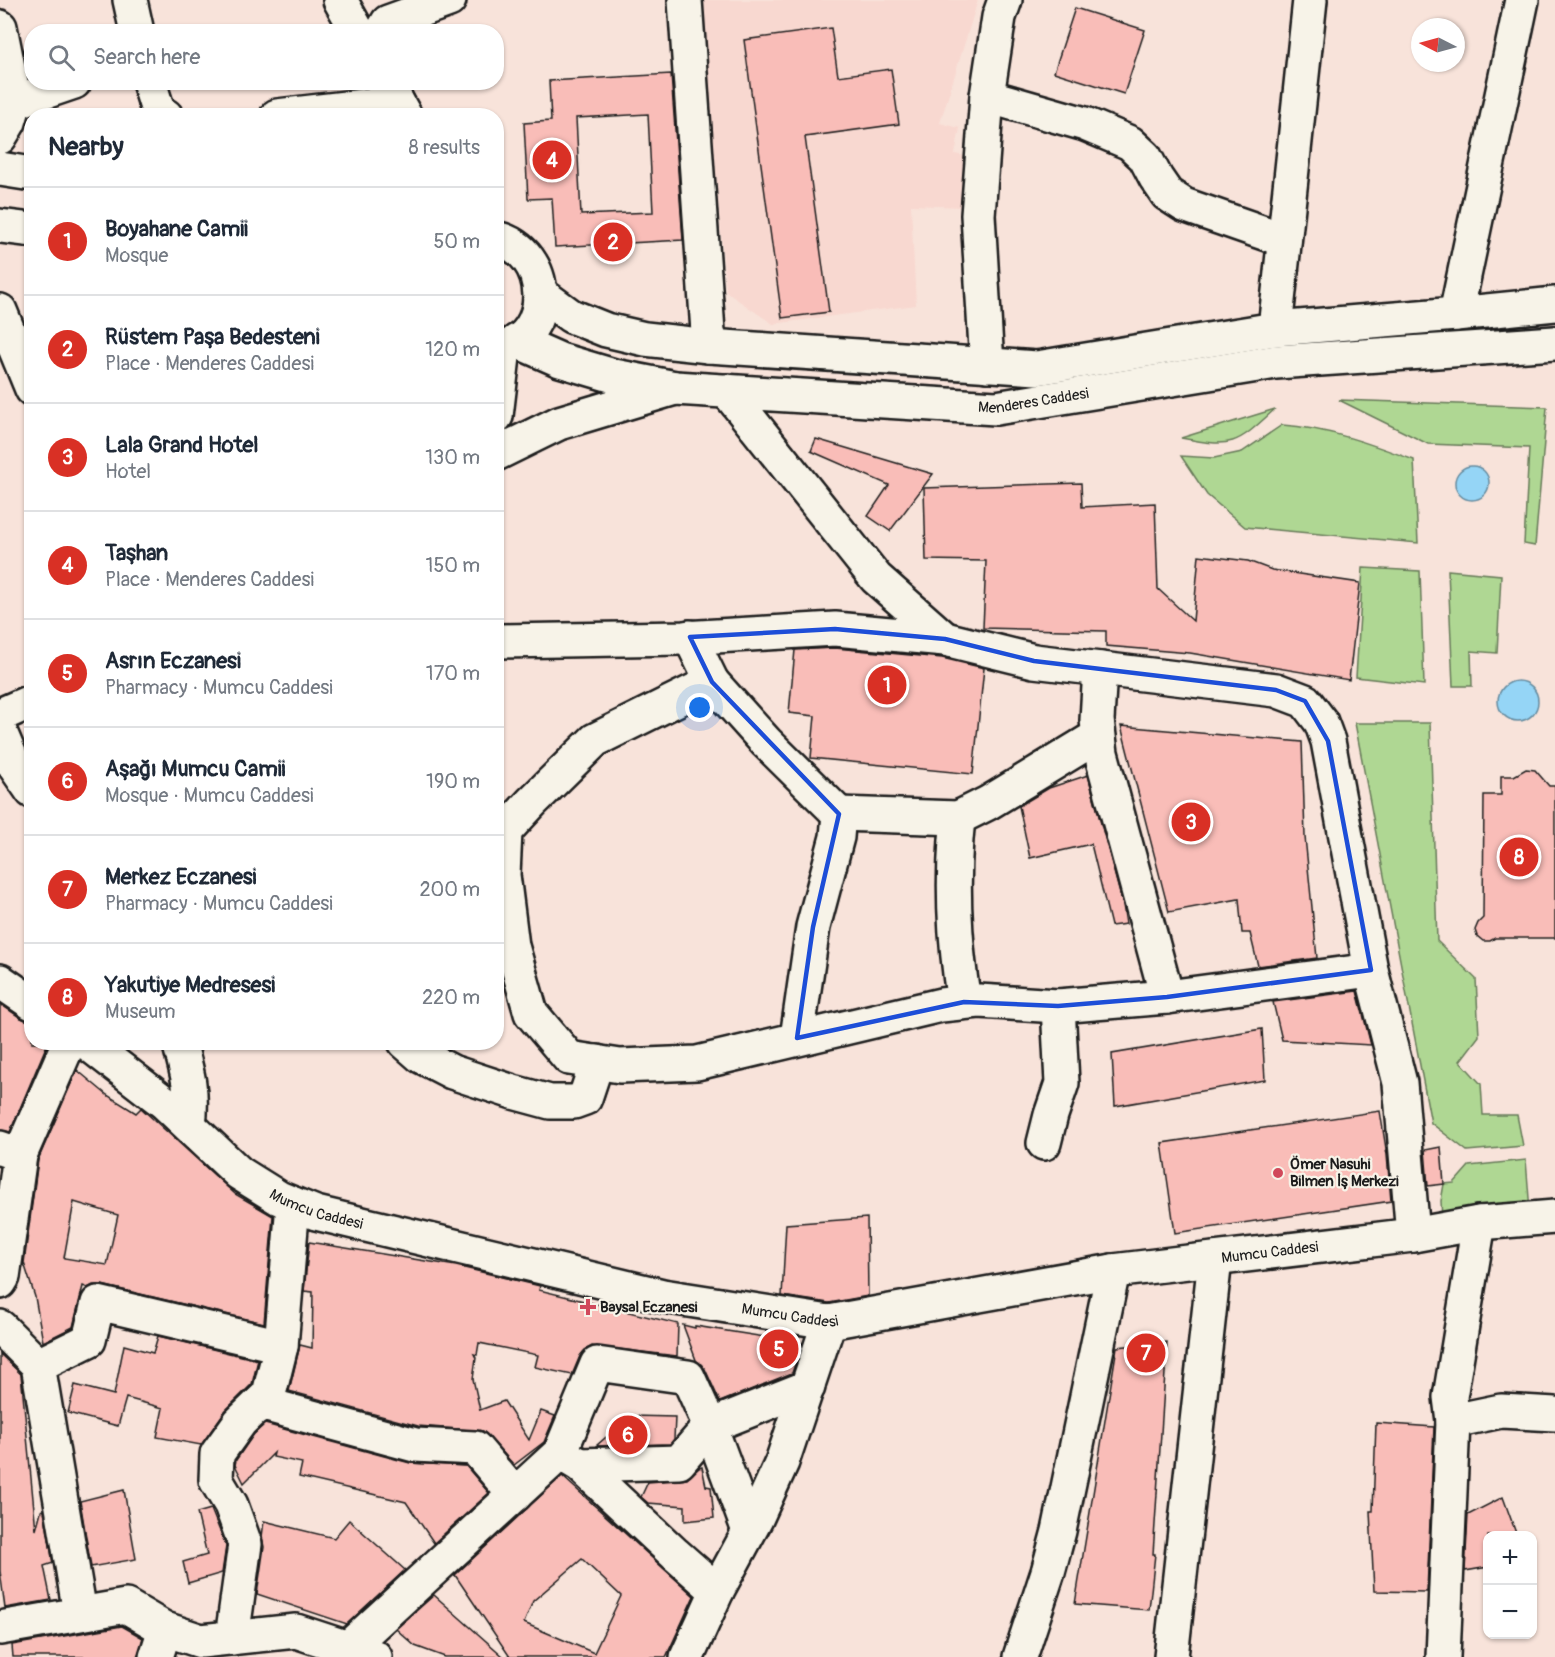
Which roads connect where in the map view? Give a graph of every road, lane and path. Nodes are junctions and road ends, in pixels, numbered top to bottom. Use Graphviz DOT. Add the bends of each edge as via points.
graph roads {
  1 [pos="130,0"];
  2 [pos="340,0"];
  3 [pos="449,0"];
  4 [pos="685,0"];
  5 [pos="1005,0"];
  6 [pos="1310,0"];
  7 [pos="1521,0"];
  8 [pos="134,24"];
  9 [pos="354,24"];
  10 [pos="387,24"];
  11 [pos="0,27"];
  12 [pos="50,90"];
  13 [pos="152,90"];
  14 [pos="987,96"];
  15 [pos="396,100"];
  16 [pos="15,102"];
  17 [pos="157,108"];
  18 [pos="336,108"];
  19 [pos="0,137"];
  20 [pos="0,169"];
  21 [pos="24,173"];
  22 [pos="0,226"];
  23 [pos="24,229"];
  24 [pos="1284,240"];
  25 [pos="504,241"];
  26 [pos="541,294"];
  27 [pos="1555,304"];
  28 [pos="0,311"];
  29 [pos="1456,314"];
  30 [pos="1275,329"];
  31 [pos="1555,343"];
  32 [pos="506,346"];
  33 [pos="708,346"];
  34 [pos="987,365"];
  35 [pos="24,370"];
  36 [pos="675,388"];
  37 [pos="727,392"];
  38 [pos="504,450"];
  39 [pos="690,637"];
  40 [pos="945,639"];
  41 [pos="504,641"];
  42 [pos="1100,669"];
  43 [pos="712,682"];
  44 [pos="24,704"];
  45 [pos="0,715"];
  46 [pos="0,732"];
  47 [pos="1098,736"];
  48 [pos="24,779"];
  49 [pos="839,814"];
  50 [pos="958,818"];
  51 [pos="504,830"];
  52 [pos="504,883"];
  53 [pos="1371,970"];
  54 [pos="0,981"];
  55 [pos="1167,997"];
  56 [pos="24,998"];
  57 [pos="964,1002"];
  58 [pos="1058,1006"];
  59 [pos="797,1038"];
  60 [pos="65,1050"];
  61 [pos="96,1050"];
  62 [pos="159,1050"];
  63 [pos="181,1050"];
  64 [pos="414,1050"];
  65 [pos="597,1062"];
  66 [pos="158,1098"];
  67 [pos="189,1125"];
  68 [pos="1044,1143"];
  69 [pos="10,1152"];
  70 [pos="293,1204"];
  71 [pos="1555,1217"];
  72 [pos="1479,1223"];
  73 [pos="1413,1235"];
  74 [pos="1215,1259"];
  75 [pos="1113,1271"];
  76 [pos="0,1281"];
  77 [pos="829,1322"];
  78 [pos="0,1327"];
  79 [pos="281,1346"];
  80 [pos="38,1365"];
  81 [pos="808,1387"];
  82 [pos="260,1402"];
  83 [pos="1555,1414"];
  84 [pos="1453,1421"];
  85 [pos="710,1426"];
  86 [pos="570,1459"];
  87 [pos="515,1495"];
  88 [pos="749,1531"];
  89 [pos="717,1591"];
  90 [pos="80,1613"];
  91 [pos="0,1628"];
  92 [pos="232,1638"];
  93 [pos="161,1643"];
  94 [pos="357,1654"];
  95 [pos="687,1657"];
  96 [pos="1020,1657"];
  97 [pos="1171,1657"];
  98 [pos="1443,1657"];
  1 -- 8 [label="street"];
  2 -- 9 [label="street"];
  3 -- 10 [label="street"];
  4 -- 33 [label="street"];
  5 -- 14 [label="street"];
  6 -- 24 [label="street"];
  7 -- 29 [label="street"];
  11 -- 16 [label="street"];
  12 -- 16 [label="street"];
  13 -- 17 [label="street"];
  14 -- 24 [label="street" via="1085,124 1130,143 1145,157 1167,194 1184,206"];
  14 -- 34 [label="street" via="978,215"];
  15 -- 18 [label="street"];
  16 -- 19 [label="street"];
  20 -- 21 [label="street"];
  22 -- 23 [label="street"];
  24 -- 30 [label="street"];
  25 -- 26 [label="street" via="517,247 530,260"];
  26 -- 32 [label="street" via="530,328"];
  26 -- 33 [label="street, Menderes Caddesi" via="571,316 606,330"];
  27 -- 29 [label="street, Menderes Caddesi"];
  28 -- 35 [label="street"];
  29 -- 30 [label="street, Menderes Caddesi"];
  30 -- 34 [label="street, Menderes Caddesi" via="1037,368"];
  31 -- 37 [label="street, Menderes Caddesi" via="1276,362 996,408"];
  32 -- 36 [label="street, Menderes Caddesi" via="614,376"];
  33 -- 34 [label="street, Menderes Caddesi"];
  36 -- 37 [label="street, Menderes Caddesi"];
  36 -- 38 [label="street" via="558,423"];
  37 -- 40 [label="street" via="876,578"];
  39 -- 40 [label="street" via="835,628"];
  39 -- 41 [label="street"];
  39 -- 43 [label="street"];
  40 -- 42 [label="street" via="1034,661"];
  42 -- 47 [label="street"];
  42 -- 53 [label="street" via="1276,690 1305,701 1321,722 1328,741"];
  43 -- 49 [label="street"];
  43 -- 51 [label="street" via="595,740"];
  44 -- 45 [label="street"];
  46 -- 48 [label="street"];
  47 -- 50 [label="street"];
  47 -- 55 [label="street"];
  49 -- 50 [label="street"];
  49 -- 59 [label="street" via="837,837 813,927"];
  50 -- 57 [label="street" via="954,917"];
  52 -- 65 [label="street" via="512,946 531,1013 569,1058"];
  53 -- 55 [label="street"];
  53 -- 73 [label="street" via="1400,1083"];
  54 -- 56 [label="street"];
  55 -- 58 [label="street"];
  57 -- 58 [label="street"];
  57 -- 59 [label="street"];
  58 -- 68 [label="street" via="1062,1083"];
  59 -- 65 [label="street" via="697,1063"];
  60 -- 69 [label="street"];
  61 -- 66 [label="street, Mumcu Caddesi"];
  62 -- 66 [label="street" via="162,1070"];
  63 -- 67 [label="street" via="192,1102"];
  64 -- 65 [label="street" via="452,1072 550,1102 585,1098"];
  66 -- 67 [label="street, Mumcu Caddesi"];
  67 -- 70 [label="street, Mumcu Caddesi" via="239,1173"];
  69 -- 76 [label="street"];
  70 -- 77 [label="street, Mumcu Caddesi" via="386,1231 663,1296"];
  70 -- 79 [label="street"];
  71 -- 72 [label="street, Mumcu Caddesi"];
  72 -- 73 [label="street, Mumcu Caddesi"];
  72 -- 84 [label="street" via="1450,1397"];
  73 -- 74 [label="street, Mumcu Caddesi"];
  74 -- 75 [label="street, Mumcu Caddesi"];
  74 -- 97 [label="street"];
  75 -- 77 [label="street, Mumcu Caddesi"];
  75 -- 96 [label="street" via="1059,1531"];
  77 -- 81 [label="street"];
  78 -- 80 [label="street"];
  79 -- 80 [label="street" via="98,1303 89,1340"];
  79 -- 82 [label="street" via="269,1394"];
  80 -- 90 [label="street"];
  81 -- 85 [label="street"];
  81 -- 88 [label="street" via="782,1462"];
  82 -- 87 [label="street" via="415,1445 475,1448"];
  82 -- 92 [label="street" via="217,1454 216,1480 231,1505 245,1544"];
  83 -- 84 [label="street" via="1501,1411"];
  84 -- 98 [label="street"];
  85 -- 86 [label="street" via="679,1462"];
  85 -- 86 [label="street" via="688,1377 597,1364"];
  85 -- 88 [label="street"];
  86 -- 87 [label="street"];
  86 -- 89 [label="street"];
  87 -- 94 [label="street"];
  88 -- 89 [label="street"];
  89 -- 95 [label="street"];
  90 -- 91 [label="street"];
  90 -- 93 [label="street" via="126,1606"];
  92 -- 93 [label="street"];
  92 -- 94 [label="street" via="296,1631"];
}
